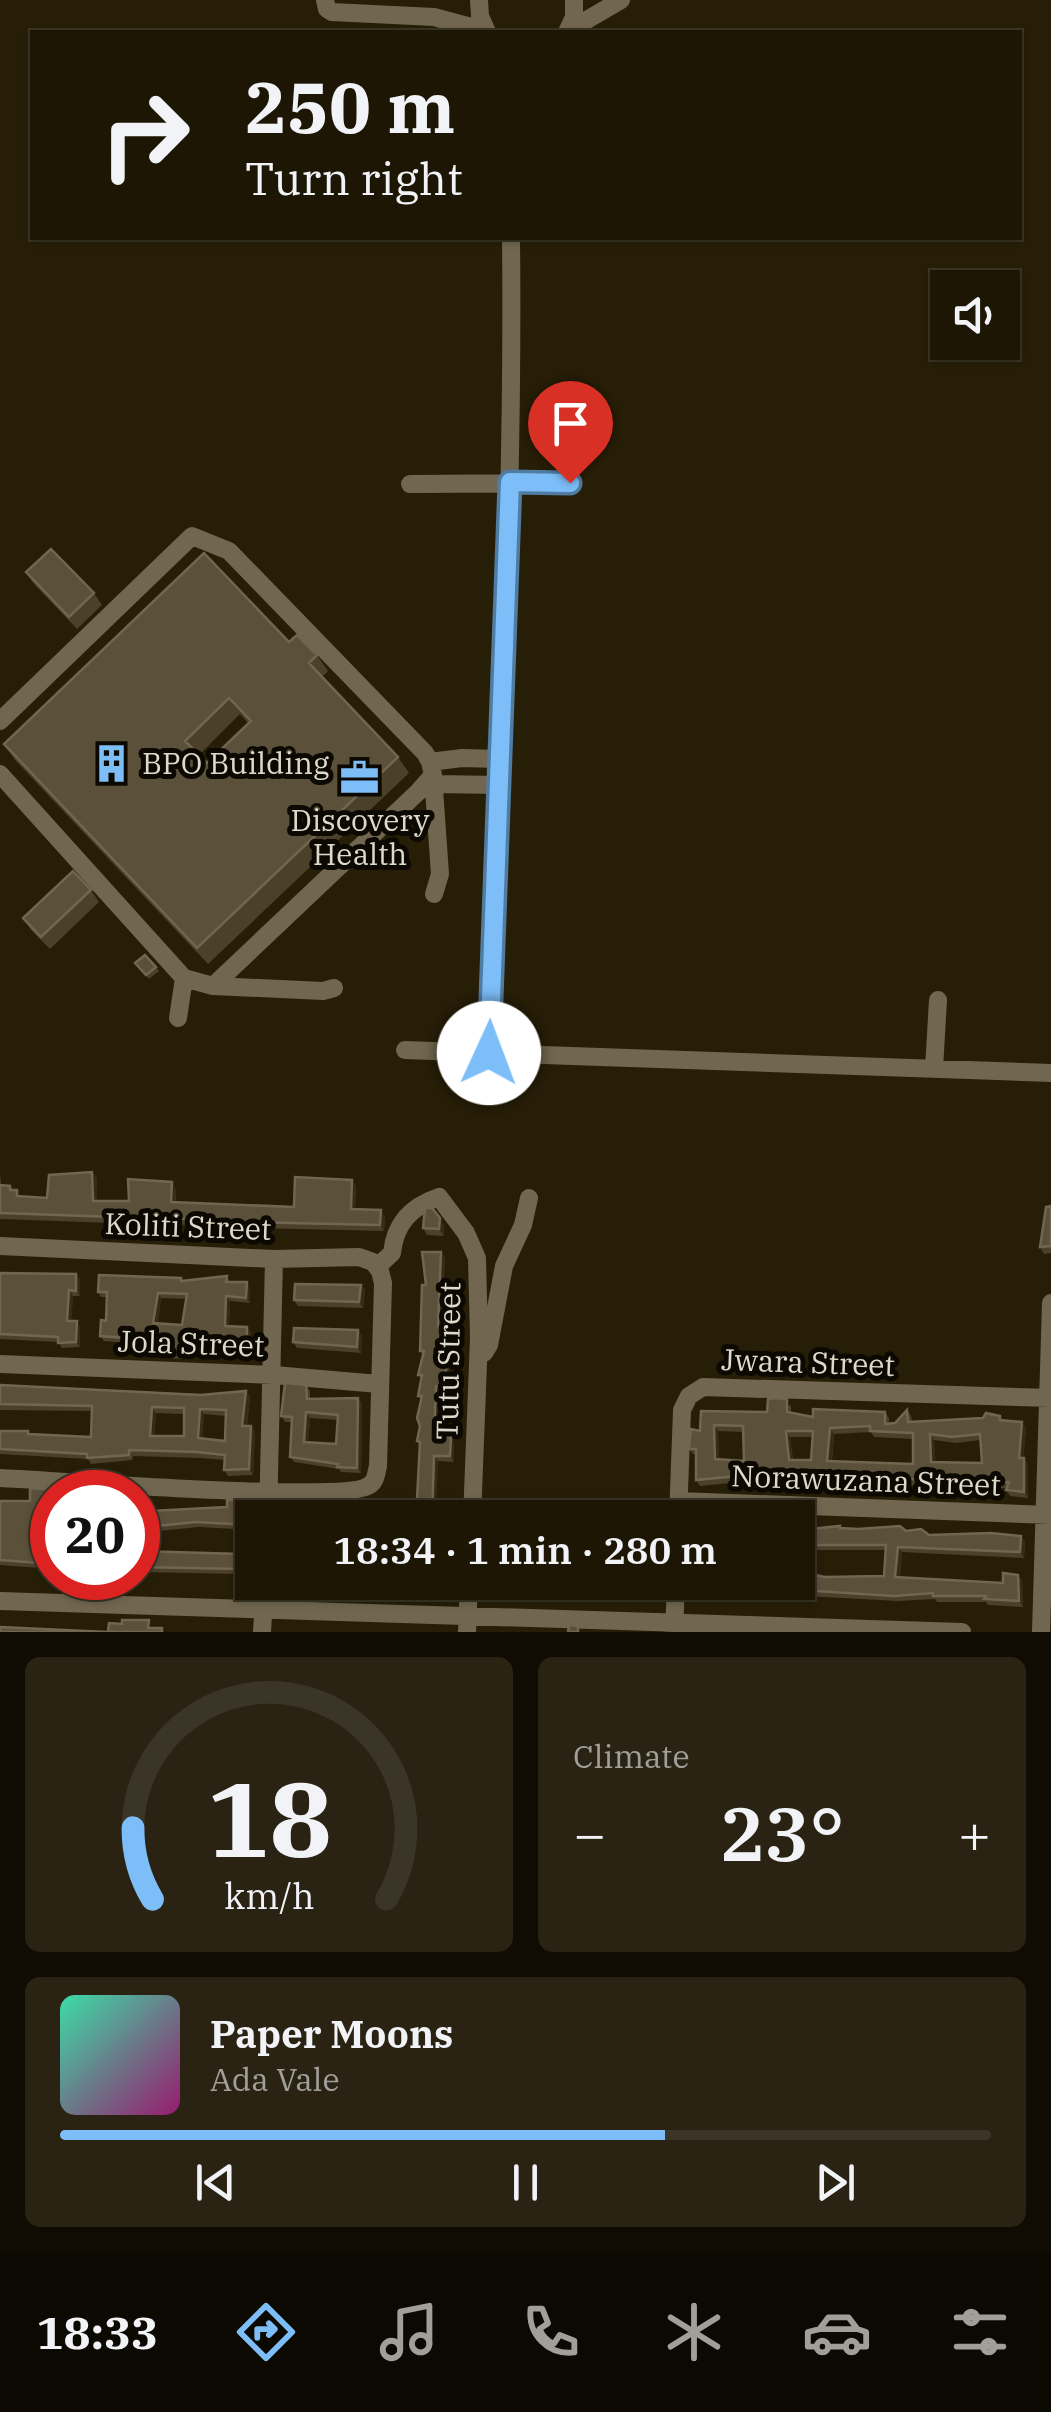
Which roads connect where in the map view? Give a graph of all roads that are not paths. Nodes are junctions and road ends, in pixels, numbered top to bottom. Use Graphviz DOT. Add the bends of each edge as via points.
graph roads {
  1 [pos="325,0"];
  2 [pos="479,0"];
  3 [pos="574,0"];
  4 [pos="622,0"];
  5 [pos="479,30"];
  6 [pos="486,30"];
  7 [pos="568,30"];
  8 [pos="570,30"];
  9 [pos="511,240"];
  10 [pos="522,240"];
  11 [pos="513,309"];
  12 [pos="510,482"];
  13 [pos="570,483"];
  14 [pos="410,484"];
  15 [pos="0,721"];
  16 [pos="500,759"];
  17 [pos="0,774"];
  18 [pos="432,774"];
  19 [pos="498,785"];
  20 [pos="434,894"];
  21 [pos="184,978"];
  22 [pos="213,986"];
  23 [pos="334,988"];
  24 [pos="938,1000"];
  25 [pos="178,1018"];
  26 [pos="405,1050"];
  27 [pos="489,1053"];
  28 [pos="934,1069"];
  29 [pos="1051,1073"];
  30 [pos="529,1198"];
  31 [pos="0,1246"];
  32 [pos="274,1258"];
  33 [pos="374,1264"];
  34 [pos="1051,1303"];
  35 [pos="479,1362"];
  36 [pos="0,1364"];
  37 [pos="274,1375"];
  38 [pos="379,1384"];
  39 [pos="1049,1398"];
  40 [pos="0,1478"];
  41 [pos="270,1491"];
  42 [pos="269,1500"];
  43 [pos="473,1500"];
  44 [pos="679,1500"];
  45 [pos="815,1511"];
  46 [pos="1048,1515"];
  47 [pos="264,1600"];
  48 [pos="675,1600"];
  49 [pos="0,1601"];
  50 [pos="263,1608"];
  51 [pos="468,1623"];
  52 [pos="674,1628"];
  53 [pos="262,1632"];
  54 [pos="962,1632"];
  55 [pos="1041,1632"];
  1 -- 5 [label="street" via="332,12 434,17"];
  2 -- 6 [label="street"];
  3 -- 7 [label="street"];
  4 -- 8 [label="street"];
  9 -- 11 [label="street"];
  10 -- 11 [label="street"];
  11 -- 12 [label="street"];
  12 -- 13 [label="street"];
  12 -- 14 [label="street"];
  12 -- 16 [label="street"];
  15 -- 18 [label="street" via="192,536 229,551"];
  16 -- 18 [label="street" via="462,758"];
  16 -- 19 [label="street"];
  17 -- 21 [label="street"];
  18 -- 19 [label="street"];
  18 -- 20 [label="street" via="440,874"];
  18 -- 22 [label="street"];
  19 -- 27 [label="street"];
  21 -- 22 [label="street"];
  21 -- 25 [label="street"];
  22 -- 23 [label="street"];
  24 -- 28 [label="street"];
  26 -- 27 [label="street"];
  27 -- 28 [label="street"];
  28 -- 29 [label="street"];
  30 -- 35 [label="street" via="504,1266 490,1344"];
  31 -- 32 [label="street, Koliti Street"];
  32 -- 33 [label="street, Koliti Street" via="359,1257"];
  32 -- 37 [label="street"];
  33 -- 35 [label="street, Tutu Street" via="392,1253 399,1224 438,1197 475,1247"];
  33 -- 38 [label="street" via="383,1282"];
  34 -- 39 [label="street"];
  35 -- 43 [label="street, Tutu Street"];
  36 -- 37 [label="street, Jola Street"];
  37 -- 38 [label="street, Jola Street"];
  37 -- 41 [label="street"];
  38 -- 41 [label="street" via="374,1481 358,1490"];
  39 -- 44 [label="street, Jwara Street" via="703,1387 688,1396 682,1410"];
  39 -- 46 [label="street"];
  40 -- 41 [label="street"];
  41 -- 42 [label="street"];
  45 -- 46 [label="street, Norawuzana Street"];
  46 -- 55 [label="street"];
  47 -- 50 [label="street"];
  48 -- 52 [label="street"];
  49 -- 50 [label="street"];
  50 -- 51 [label="street"];
  50 -- 53 [label="street"];
  51 -- 52 [label="street"];
  52 -- 54 [label="street"];
}
